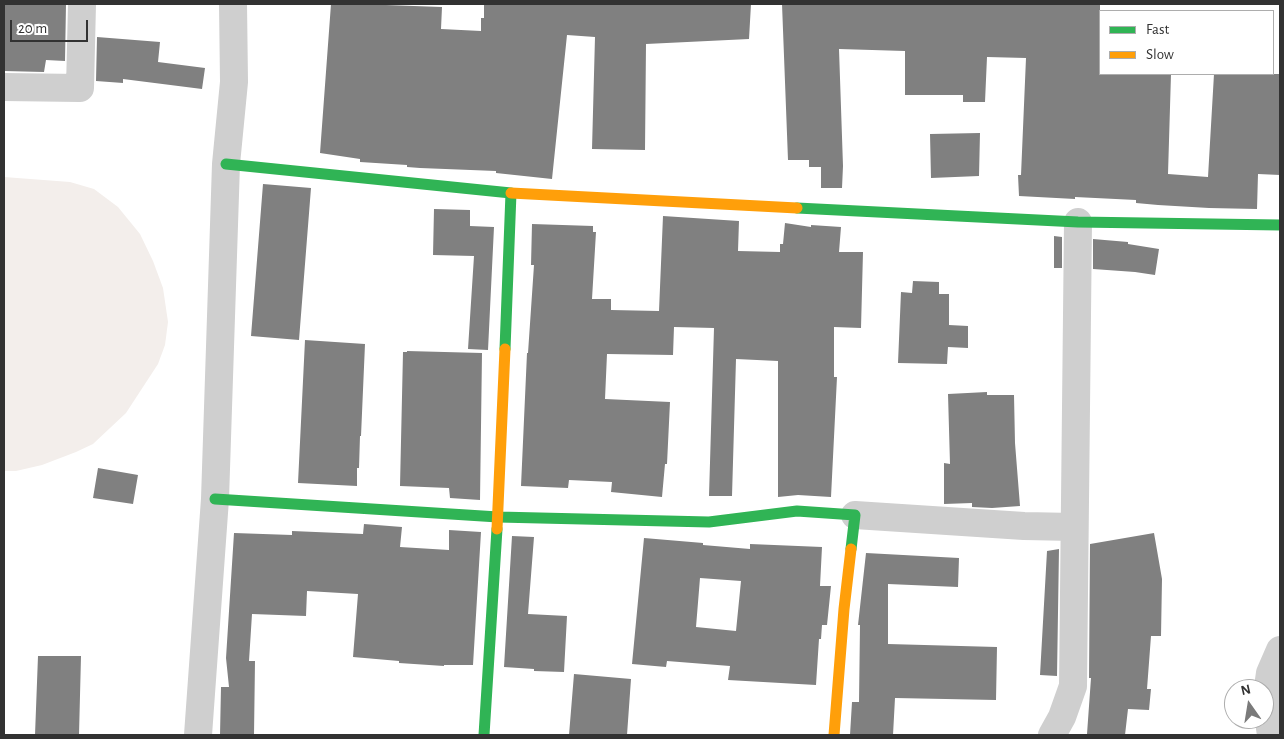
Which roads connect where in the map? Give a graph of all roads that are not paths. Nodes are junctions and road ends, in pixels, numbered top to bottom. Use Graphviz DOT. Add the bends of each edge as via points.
graph roads {
  1 [pos="82,4"];
  2 [pos="233,4"];
  3 [pos="4,87"];
  4 [pos="226,164"];
  5 [pos="511,193"];
  6 [pos="1078,222"];
  7 [pos="1280,225"];
  8 [pos="215,500"];
  9 [pos="855,515"];
  10 [pos="498,518"];
  11 [pos="1074,527"];
  12 [pos="1280,650"];
  13 [pos="198,735"];
  14 [pos="484,735"];
  15 [pos="834,735"];
  16 [pos="1052,735"];
  17 [pos="1271,735"];
  1 -- 3 [label="street" via="80,88"];
  2 -- 4 [label="street" via="234,82"];
  4 -- 5 [label="street"];
  4 -- 8 [label="street"];
  5 -- 6 [label="street"];
  5 -- 10 [label="street"];
  6 -- 7 [label="street"];
  6 -- 11 [label="street"];
  8 -- 10 [label="street"];
  8 -- 13 [label="street"];
  9 -- 10 [label="street" via="797,511 709,522"];
  9 -- 11 [label="street"];
  9 -- 15 [label="street"];
  10 -- 14 [label="street"];
  11 -- 16 [label="street" via="1073,686"];
  12 -- 17 [label="street" via="1270,673 1266,701"];
}
